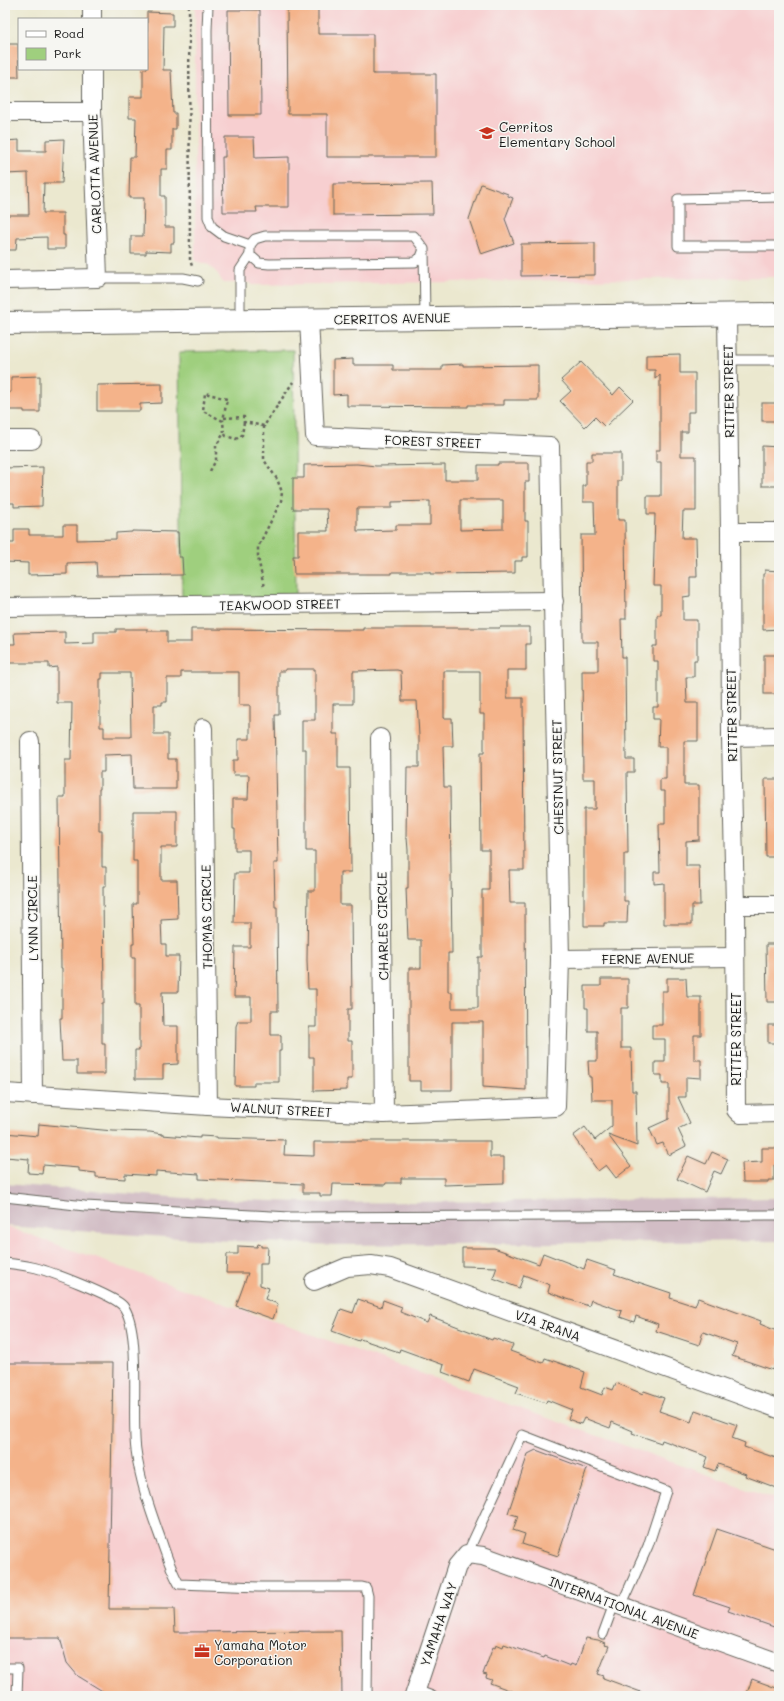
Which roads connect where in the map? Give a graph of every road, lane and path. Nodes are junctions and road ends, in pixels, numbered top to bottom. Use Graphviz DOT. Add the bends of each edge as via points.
graph roads {
  1 [pos="92,5"];
  2 [pos="189,5"];
  3 [pos="208,5"];
  4 [pos="92,18"];
  5 [pos="92,70"];
  6 [pos="5,112"];
  7 [pos="92,112"];
  8 [pos="779,197"];
  9 [pos="250,245"];
  10 [pos="779,246"];
  11 [pos="424,249"];
  12 [pos="250,255"];
  13 [pos="192,266"];
  14 [pos="98,278"];
  15 [pos="5,280"];
  16 [pos="198,281"];
  17 [pos="727,314"];
  18 [pos="779,314"];
  19 [pos="425,318"];
  20 [pos="309,319"];
  21 [pos="240,320"];
  22 [pos="5,322"];
  23 [pos="728,360"];
  24 [pos="779,360"];
  25 [pos="293,382"];
  26 [pos="223,419"];
  27 [pos="244,422"];
  28 [pos="264,426"];
  29 [pos="224,433"];
  30 [pos="5,440"];
  31 [pos="32,440"];
  32 [pos="550,446"];
  33 [pos="210,471"];
  34 [pos="730,532"];
  35 [pos="779,532"];
  36 [pos="264,590"];
  37 [pos="554,601"];
  38 [pos="5,607"];
  39 [pos="203,728"];
  40 [pos="779,736"];
  41 [pos="731,737"];
  42 [pos="380,738"];
  43 [pos="30,741"];
  44 [pos="735,906"];
  45 [pos="779,906"];
  46 [pos="735,957"];
  47 [pos="560,959"];
  48 [pos="5,1093"];
  49 [pos="33,1096"];
  50 [pos="208,1106"];
  51 [pos="556,1107"];
  52 [pos="779,1113"];
  53 [pos="384,1114"];
  54 [pos="5,1197"];
  55 [pos="779,1215"];
  56 [pos="5,1263"];
  57 [pos="314,1280"];
  58 [pos="779,1409"];
  59 [pos="467,1554"];
  60 [pos="617,1605"];
  61 [pos="603,1634"];
  62 [pos="779,1663"];
  63 [pos="5,1668"];
  64 [pos="420,1694"];
  65 [pos="17,1696"];
  66 [pos="367,1696"];
  1 -- 4 [label="street"];
  2 -- 13 [label="path"];
  3 -- 9 [label="lane" via="208,217 212,227 224,236"];
  5 -- 7 [label="street, CARLOTTA AVENUE"];
  6 -- 7 [label="street"];
  7 -- 14 [label="street, CARLOTTA AVENUE"];
  8 -- 10 [label="lane" via="678,199 678,246"];
  9 -- 11 [label="lane" via="255,239 264,236 414,236"];
  9 -- 12 [label="lane"];
  11 -- 12 [label="lane" via="421,258 415,262 269,264 259,263"];
  11 -- 19 [label="lane"];
  12 -- 21 [label="lane" via="240,270"];
  14 -- 15 [label="street"];
  14 -- 16 [label="lane" via="183,278"];
  17 -- 18 [label="main road, CERRITOS AVENUE"];
  17 -- 19 [label="main road, CERRITOS AVENUE"];
  17 -- 23 [label="street, RITTER STREET"];
  19 -- 20 [label="main road, CERRITOS AVENUE"];
  20 -- 21 [label="main road, CERRITOS AVENUE"];
  20 -- 32 [label="street, FOREST STREET" via="315,436"];
  21 -- 22 [label="main road, CERRITOS AVENUE"];
  23 -- 24 [label="lane"];
  23 -- 34 [label="street, RITTER STREET"];
  25 -- 28 [label="path"];
  26 -- 26 [label="path" via="203,411 206,393 227,399"];
  26 -- 27 [label="path" via="244,417"];
  26 -- 29 [label="path"];
  27 -- 28 [label="path"];
  27 -- 29 [label="path" via="242,435 236,438"];
  28 -- 36 [label="path" via="264,460 277,479 282,492 281,501 258,547"];
  29 -- 33 [label="path" via="216,446 216,460"];
  30 -- 31 [label="street"];
  32 -- 37 [label="street, CHESTNUT STREET"];
  34 -- 35 [label="street"];
  34 -- 41 [label="street, RITTER STREET"];
  37 -- 38 [label="street, TEAKWOOD STREET"];
  37 -- 47 [label="street, CHESTNUT STREET"];
  39 -- 50 [label="street, THOMAS CIRCLE"];
  40 -- 41 [label="street"];
  41 -- 44 [label="street, RITTER STREET"];
  42 -- 53 [label="street, CHARLES CIRCLE"];
  43 -- 49 [label="street, LYNN CIRCLE"];
  44 -- 45 [label="street"];
  44 -- 46 [label="street, RITTER STREET"];
  46 -- 47 [label="street, FERNE AVENUE"];
  46 -- 52 [label="street, RITTER STREET" via="736,1110 740,1114"];
  47 -- 51 [label="street, CHESTNUT STREET"];
  48 -- 49 [label="street, WALNUT STREET"];
  49 -- 50 [label="street, WALNUT STREET"];
  50 -- 53 [label="street, WALNUT STREET"];
  51 -- 53 [label="street, WALNUT STREET"];
  54 -- 55 [label="lane" via="85,1206 290,1217"];
  56 -- 66 [label="lane" via="33,1267 98,1292 122,1305 130,1319 134,1356 135,1448 140,1476 174,1575 180,1584 366,1588"];
  57 -- 58 [label="street, VIA IRANA" via="347,1267 371,1265 390,1268"];
  59 -- 60 [label="street, INTERNATIONAL AVENUE" via="483,1556"];
  59 -- 60 [label="lane" via="522,1435 666,1491 648,1546"];
  59 -- 64 [label="street, YAMAHA WAY" via="457,1566"];
  60 -- 61 [label="lane"];
  60 -- 62 [label="street, INTERNATIONAL AVENUE"];
  63 -- 65 [label="lane" via="18,1668"];
}
